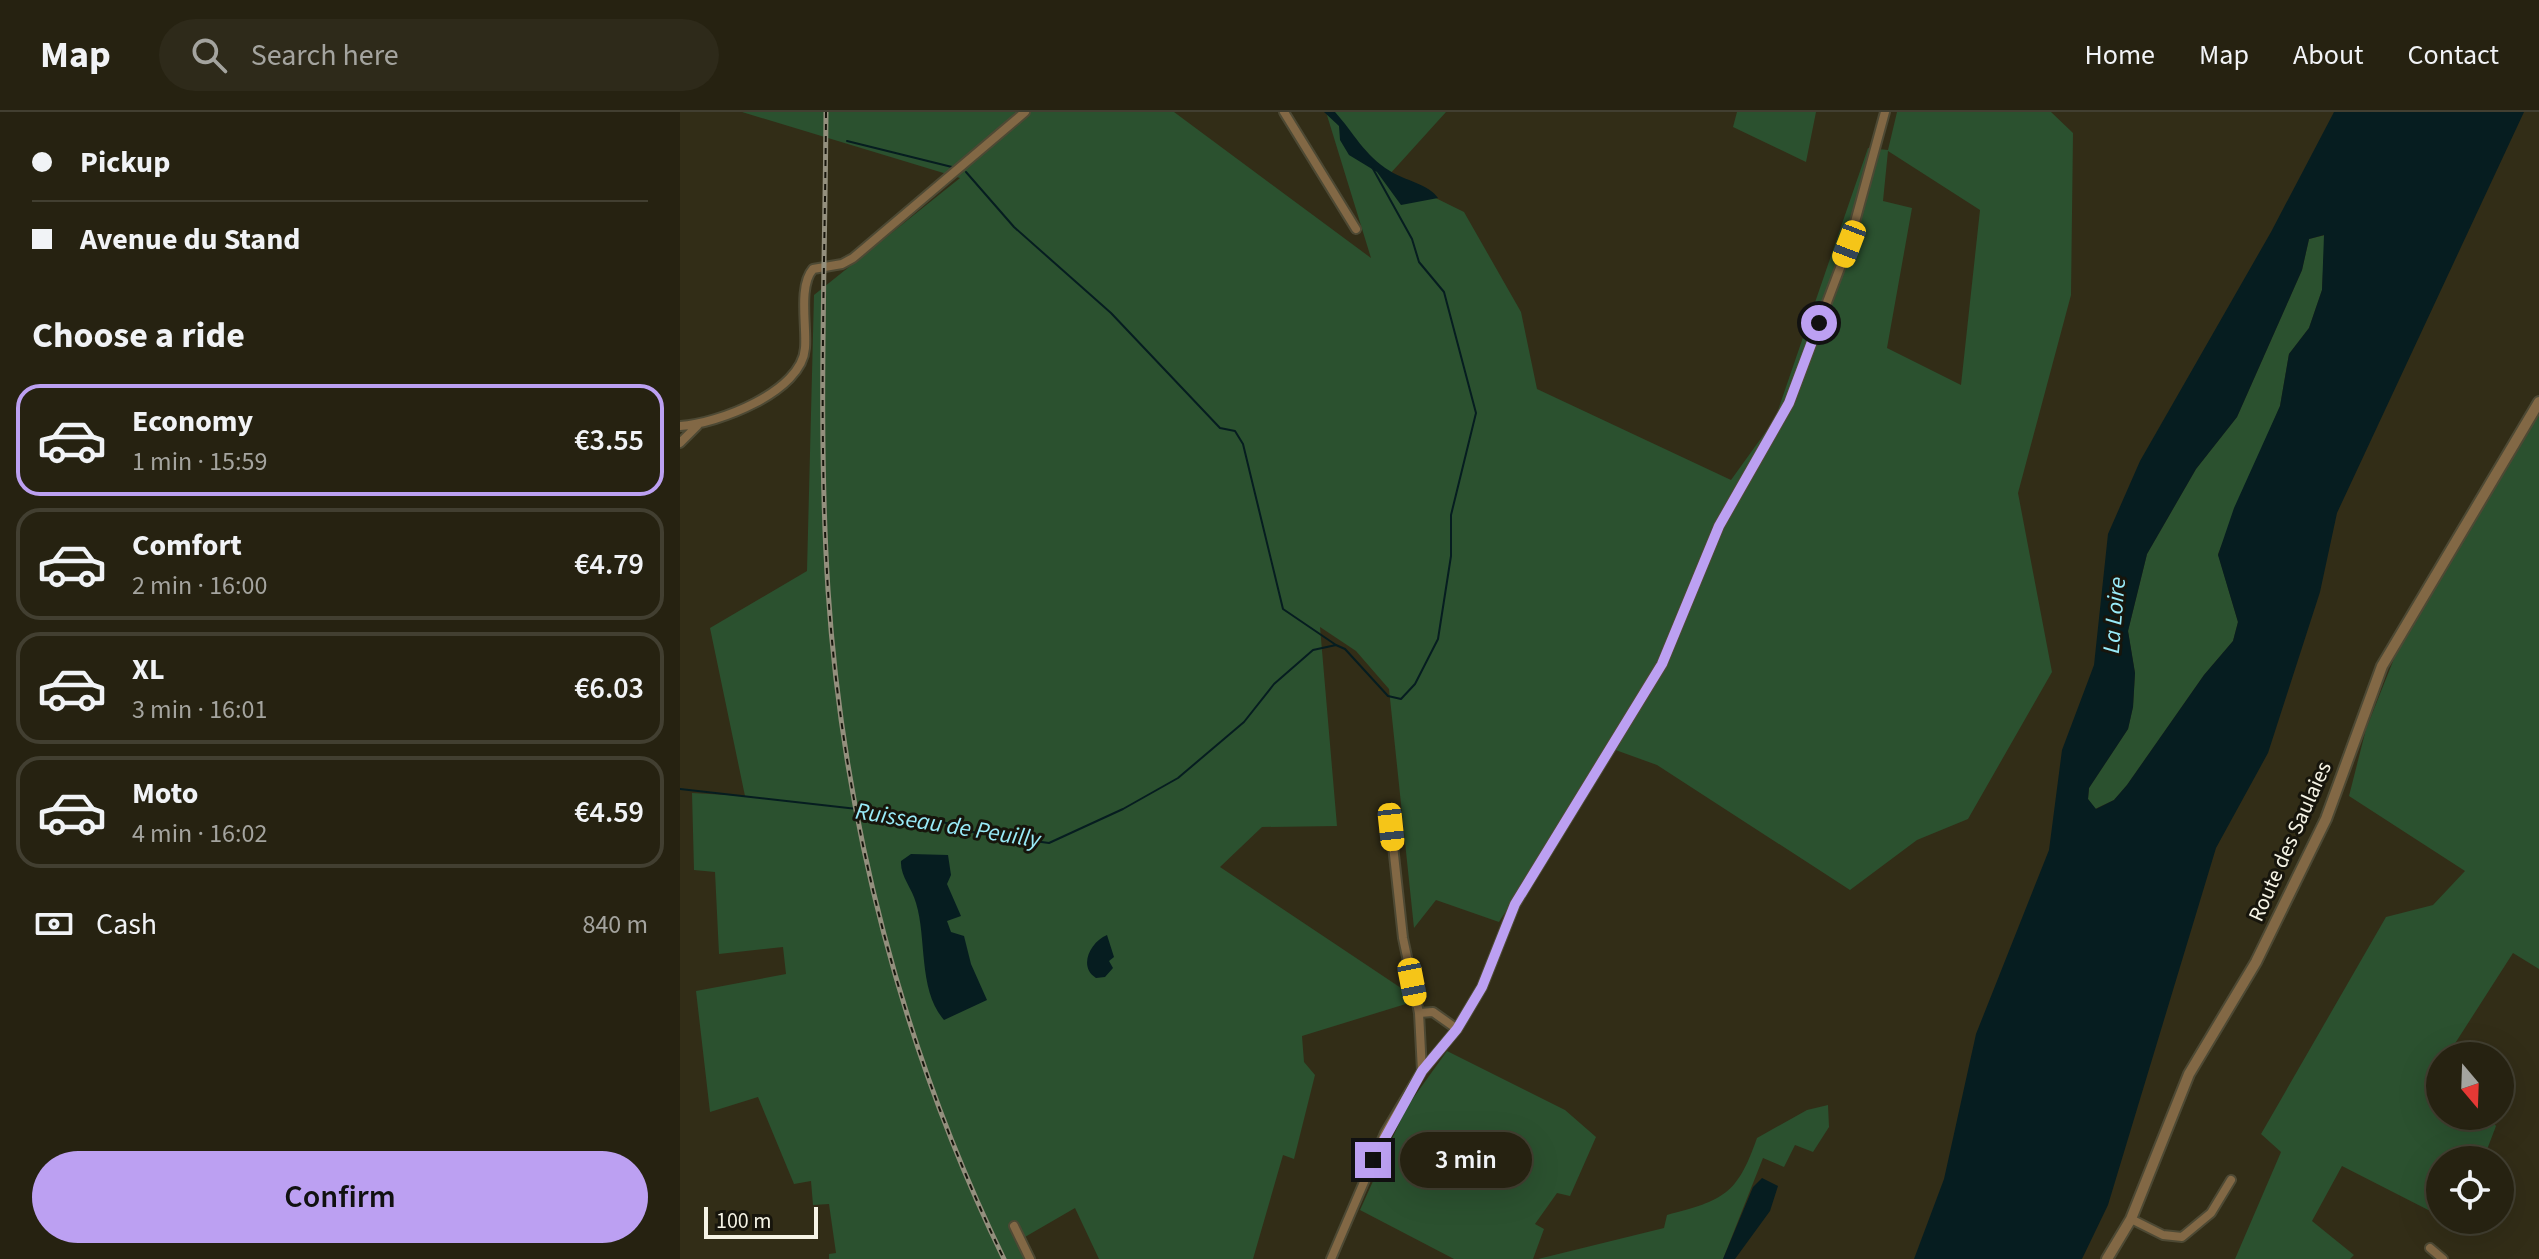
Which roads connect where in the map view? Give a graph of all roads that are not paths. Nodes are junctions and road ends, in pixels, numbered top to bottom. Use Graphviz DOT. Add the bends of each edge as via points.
graph roads {
  1 [pos="1025,112"];
  2 [pos="1284,112"];
  3 [pos="1885,112"];
  4 [pos="1356,229"];
  5 [pos="2539,402"];
  6 [pos="698,425"];
  7 [pos="680,426"];
  8 [pos="680,443"];
  9 [pos="1391,827"];
  10 [pos="1419,1013"];
  11 [pos="1457,1029"];
  12 [pos="1422,1071"];
  13 [pos="2231,1180"];
  14 [pos="2131,1219"];
  15 [pos="1014,1226"];
  16 [pos="2430,1248"];
  17 [pos="1030,1259"];
  18 [pos="1331,1259"];
  19 [pos="2107,1259"];
  20 [pos="2443,1259"];
  1 -- 6 [label="street" via="853,258 808,274 800,366 771,394"];
  2 -- 4 [label="street"];
  3 -- 11 [label="street" via="1849,244 1789,403 1719,526 1662,664 1515,904 1482,987"];
  5 -- 14 [label="street, Route des Saulaies" via="2382,666 2326,819 2256,962 2189,1074"];
  6 -- 7 [label="street"];
  6 -- 8 [label="street"];
  9 -- 10 [label="street" via="1403,938"];
  10 -- 11 [label="street" via="1433,1012"];
  10 -- 12 [label="street"];
  11 -- 12 [label="street"];
  12 -- 18 [label="street" via="1385,1133"];
  13 -- 14 [label="street" via="2211,1213 2182,1237 2163,1235"];
  14 -- 19 [label="street, Route des Saulaies"];
  15 -- 17 [label="street"];
  16 -- 20 [label="street"];
}
